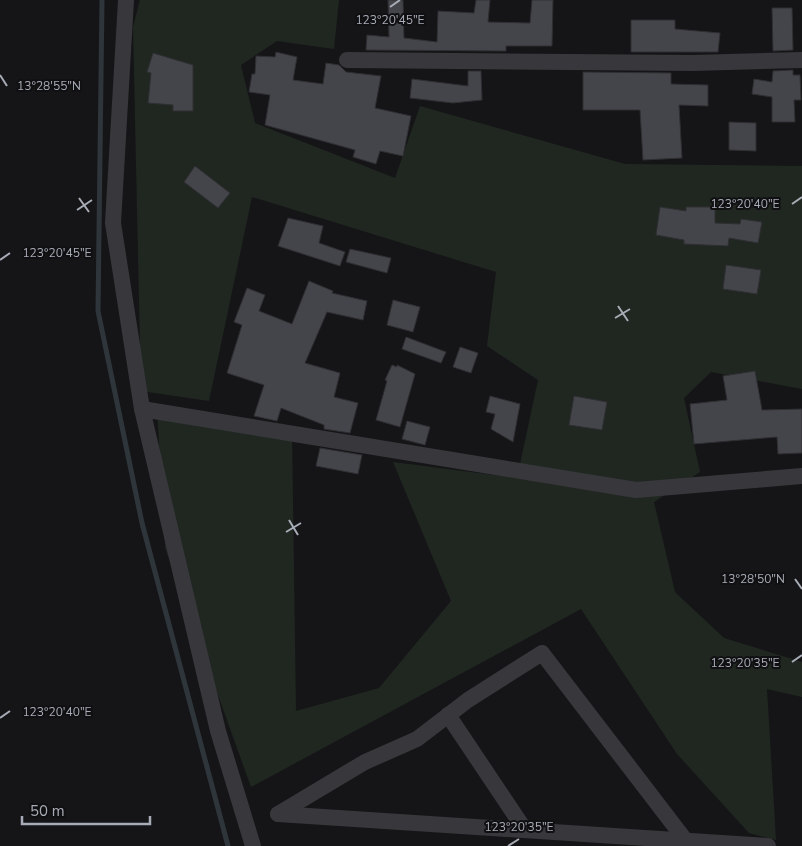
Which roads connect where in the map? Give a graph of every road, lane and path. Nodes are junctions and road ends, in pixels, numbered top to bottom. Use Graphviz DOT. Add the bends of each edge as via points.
graph roads {
  1 [pos="126,0"];
  2 [pos="347,60"];
  3 [pos="802,60"];
  4 [pos="142,409"];
  5 [pos="802,476"];
  6 [pos="448,714"];
  7 [pos="525,830"];
  8 [pos="686,841"];
  9 [pos="253,846"];
  10 [pos="768,846"];
  1 -- 4 [label="street" via="113,223"];
  2 -- 3 [label="street" via="693,63"];
  4 -- 5 [label="street" via="636,490"];
  4 -- 9 [label="street" via="218,731"];
  6 -- 7 [label="street"];
  6 -- 7 [label="street" via="417,739 365,762 278,814"];
  6 -- 8 [label="street" via="542,653"];
  7 -- 8 [label="street"];
  8 -- 10 [label="street"];
}
